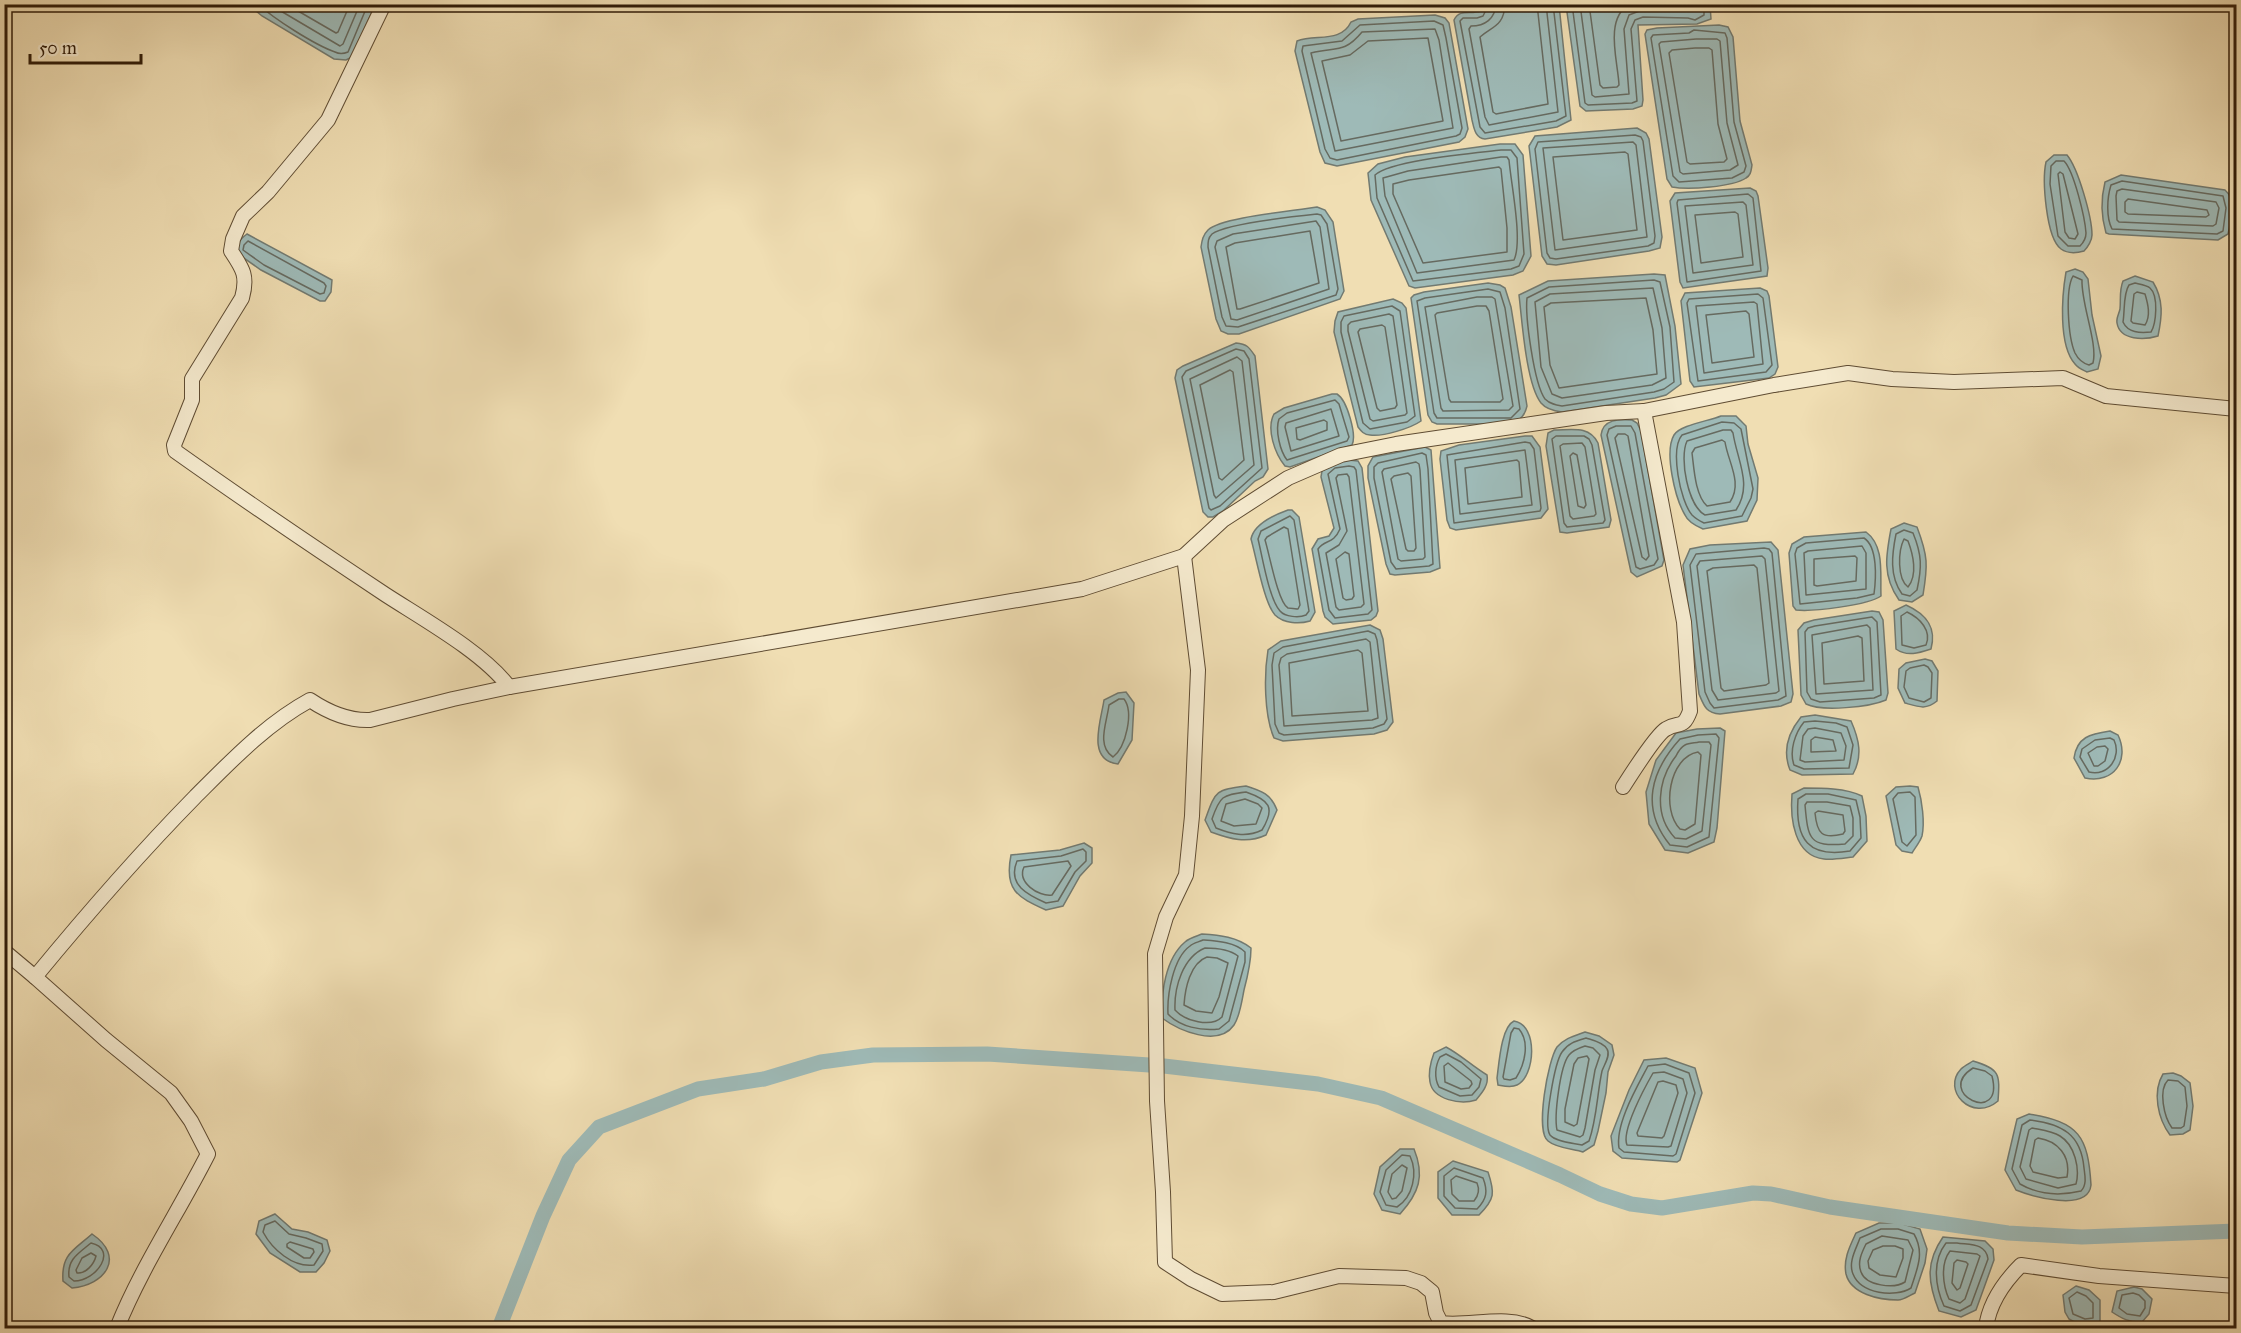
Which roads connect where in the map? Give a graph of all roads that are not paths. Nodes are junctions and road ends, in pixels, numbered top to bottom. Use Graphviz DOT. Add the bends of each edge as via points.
graph roads {
  1 [pos="384,4"];
  2 [pos="2236,409"];
  3 [pos="1644,411"];
  4 [pos="1184,556"];
  5 [pos="509,687"];
  6 [pos="1623,787"];
  7 [pos="4,951"];
  8 [pos="35,977"];
  9 [pos="2236,1286"];
  10 [pos="117,1329"];
  11 [pos="1533,1329"];
  12 [pos="1986,1329"];
  1 -- 5 [label="street" via="328,120 243,216 231,251 244,272 242,298 192,379 192,400 175,451 454,640 499,673"];
  2 -- 3 [label="street" via="2106,396 2063,378 1954,382 1848,373"];
  3 -- 4 [label="street" via="1606,413 1396,444 1341,456 1288,478 1223,520"];
  3 -- 6 [label="street" via="1684,622 1690,711 1681,725 1665,729"];
  4 -- 5 [label="street" via="1083,589"];
  4 -- 11 [label="street" via="1198,670 1192,816 1186,874 1166,917 1155,954 1165,1262 1221,1294 1274,1292 1339,1276 1406,1278 1432,1292 1441,1323 1496,1322 1525,1324"];
  5 -- 8 [label="street" via="370,720 341,716 310,700 291,710 233,758 167,826"];
  7 -- 8 [label="street"];
  8 -- 10 [label="street" via="171,1093 208,1154 129,1298"];
  9 -- 12 [label="street" via="2099,1276 2021,1265 2003,1283"];
}
